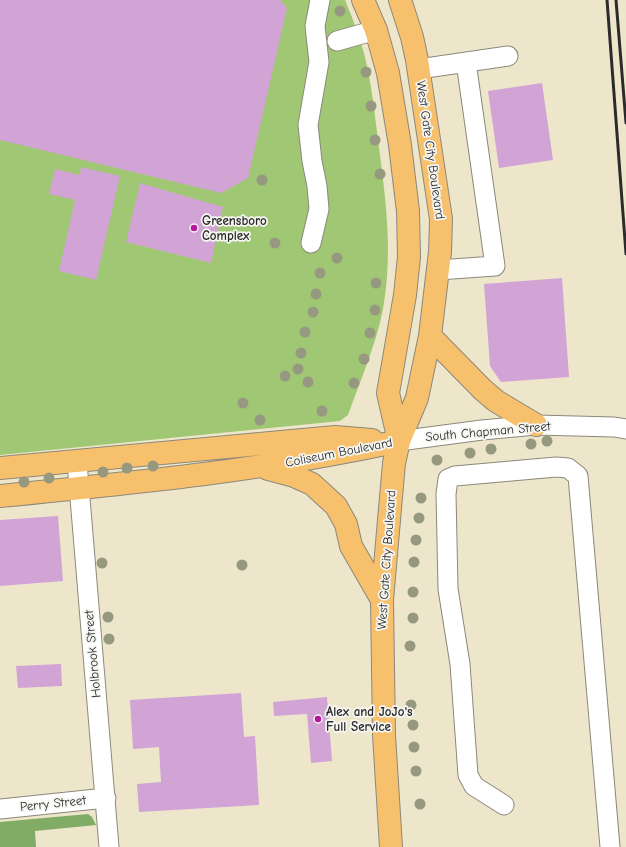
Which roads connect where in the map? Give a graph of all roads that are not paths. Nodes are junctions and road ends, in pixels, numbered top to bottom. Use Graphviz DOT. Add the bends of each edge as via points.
graph roads {
  1 [pos="320,0"];
  2 [pos="363,0"];
  3 [pos="398,2"];
  4 [pos="376,30"];
  5 [pos="338,42"];
  6 [pos="508,56"];
  7 [pos="466,62"];
  8 [pos="419,68"];
  9 [pos="311,243"];
  10 [pos="438,270"];
  11 [pos="430,336"];
  12 [pos="536,425"];
  13 [pos="626,429"];
  14 [pos="399,441"];
  15 [pos="76,462"];
  16 [pos="259,467"];
  17 [pos="0,468"];
  18 [pos="78,488"];
  19 [pos="0,496"];
  20 [pos="382,600"];
  21 [pos="106,798"];
  22 [pos="504,805"];
  23 [pos="0,809"];
  24 [pos="109,847"];
  25 [pos="391,847"];
  26 [pos="610,847"];
  1 -- 9 [label="street" via="315,26 319,62 308,125 319,209"];
  2 -- 4 [label="main road, West Gate City Boulevard"];
  3 -- 8 [label="main road, West Gate City Boulevard" via="412,36"];
  4 -- 5 [label="street"];
  4 -- 14 [label="main road, West Gate City Boulevard" via="389,81 408,211 409,257 406,295 388,393"];
  6 -- 7 [label="street"];
  7 -- 8 [label="street"];
  7 -- 10 [label="street" via="495,266"];
  8 -- 10 [label="main road, West Gate City Boulevard" via="441,218"];
  10 -- 11 [label="main road, West Gate City Boulevard"];
  11 -- 12 [label="main road" via="496,401"];
  11 -- 14 [label="main road, West Gate City Boulevard" via="417,398"];
  12 -- 13 [label="street, South Chapman Street"];
  12 -- 14 [label="street, South Chapman Street"];
  14 -- 15 [label="main road, Coliseum Boulevard" via="335,438"];
  14 -- 16 [label="main road, Coliseum Boulevard"];
  14 -- 20 [label="main road, West Gate City Boulevard" via="392,483"];
  15 -- 17 [label="main road, Coliseum Boulevard"];
  15 -- 18 [label="street, Holbrook Street"];
  16 -- 18 [label="main road, Coliseum Boulevard"];
  16 -- 20 [label="main road" via="294,476 312,484 336,506 346,524 351,546"];
  18 -- 19 [label="main road, Coliseum Boulevard"];
  18 -- 21 [label="street, Holbrook Street"];
  20 -- 25 [label="main road, West Gate City Boulevard" via="384,735"];
  21 -- 23 [label="street, Perry Street"];
  21 -- 24 [label="street, Holbrook Street"];
  22 -- 26 [label="street" via="474,786 468,775 460,664 448,589 448,479 456,476 568,468 578,476"];
}
